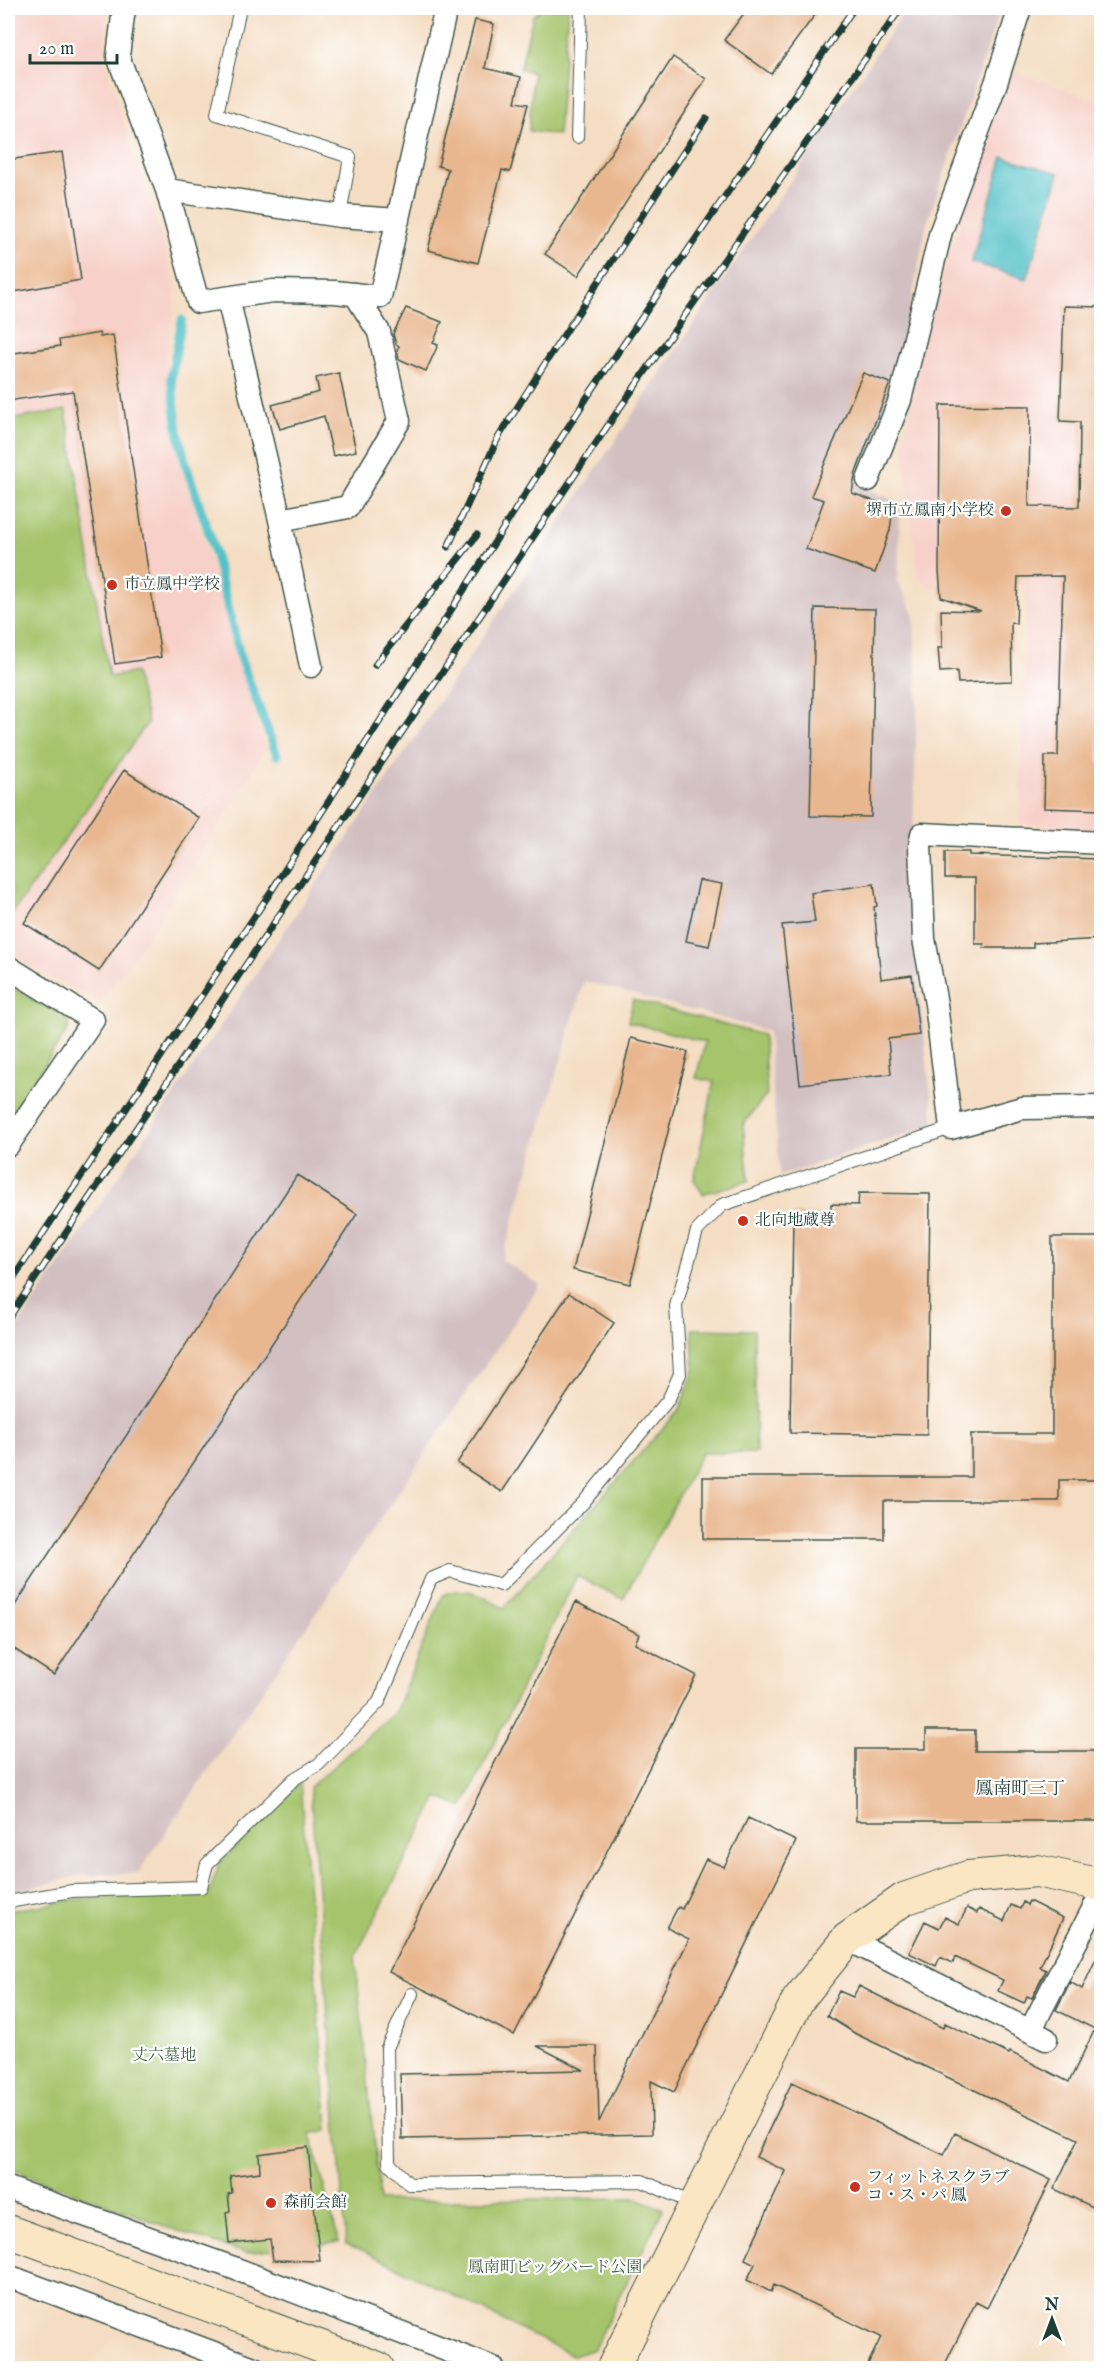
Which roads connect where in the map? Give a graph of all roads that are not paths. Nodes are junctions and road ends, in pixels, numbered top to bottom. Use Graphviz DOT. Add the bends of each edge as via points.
graph roads {
  1 [pos="124,8"];
  2 [pos="240,8"];
  3 [pos="446,8"];
  4 [pos="581,8"];
  5 [pos="1020,8"];
  6 [pos="578,137"];
  7 [pos="167,190"];
  8 [pos="340,216"];
  9 [pos="398,220"];
  10 [pos="355,294"];
  11 [pos="228,298"];
  12 [pos="868,480"];
  13 [pos="280,520"];
  14 [pos="311,666"];
  15 [pos="1101,843"];
  16 [pos="8,967"];
  17 [pos="1101,1107"];
  18 [pos="951,1128"];
  19 [pos="10,1135"];
  20 [pos="1101,1885"];
  21 [pos="1101,1892"];
  22 [pos="8,1902"];
  23 [pos="847,1939"];
  24 [pos="412,1994"];
  25 [pos="8,2188"];
  26 [pos="695,2205"];
  27 [pos="8,2231"];
  28 [pos="8,2276"];
  29 [pos="254,2368"];
  30 [pos="378,2368"];
  31 [pos="493,2368"];
  32 [pos="613,2368"];
  1 -- 7 [label="street" via="118,56"];
  2 -- 8 [label="lane" via="218,114 350,158"];
  3 -- 9 [label="street"];
  4 -- 6 [label="lane"];
  5 -- 12 [label="street" via="941,231 900,400"];
  7 -- 8 [label="street"];
  7 -- 11 [label="street" via="198,303"];
  8 -- 9 [label="street"];
  9 -- 10 [label="street" via="380,297"];
  10 -- 11 [label="street" via="273,291"];
  10 -- 13 [label="street" via="379,332 399,420 348,507"];
  11 -- 13 [label="street"];
  13 -- 14 [label="street"];
  15 -- 18 [label="street" via="922,834 924,939"];
  16 -- 19 [label="street" via="93,1020"];
  17 -- 18 [label="street" via="1022,1108"];
  18 -- 22 [label="lane" via="722,1205 713,1214 697,1231 676,1306 680,1374 668,1400 583,1503 501,1586 450,1571 431,1579 379,1702 319,1764 294,1779 207,1864 201,1887 72,1891"];
  20 -- 23 [label="street" via="1037,1871 968,1877 904,1899"];
  21 -- 23 [label="street" via="1038,2035"];
  23 -- 26 [label="street" via="798,2000"];
  24 -- 26 [label="lane" via="387,2048 389,2163 409,2184 642,2181"];
  25 -- 31 [label="street" via="231,2267"];
  26 -- 32 [label="street"];
  27 -- 30 [label="street"];
  28 -- 29 [label="street"];
}
